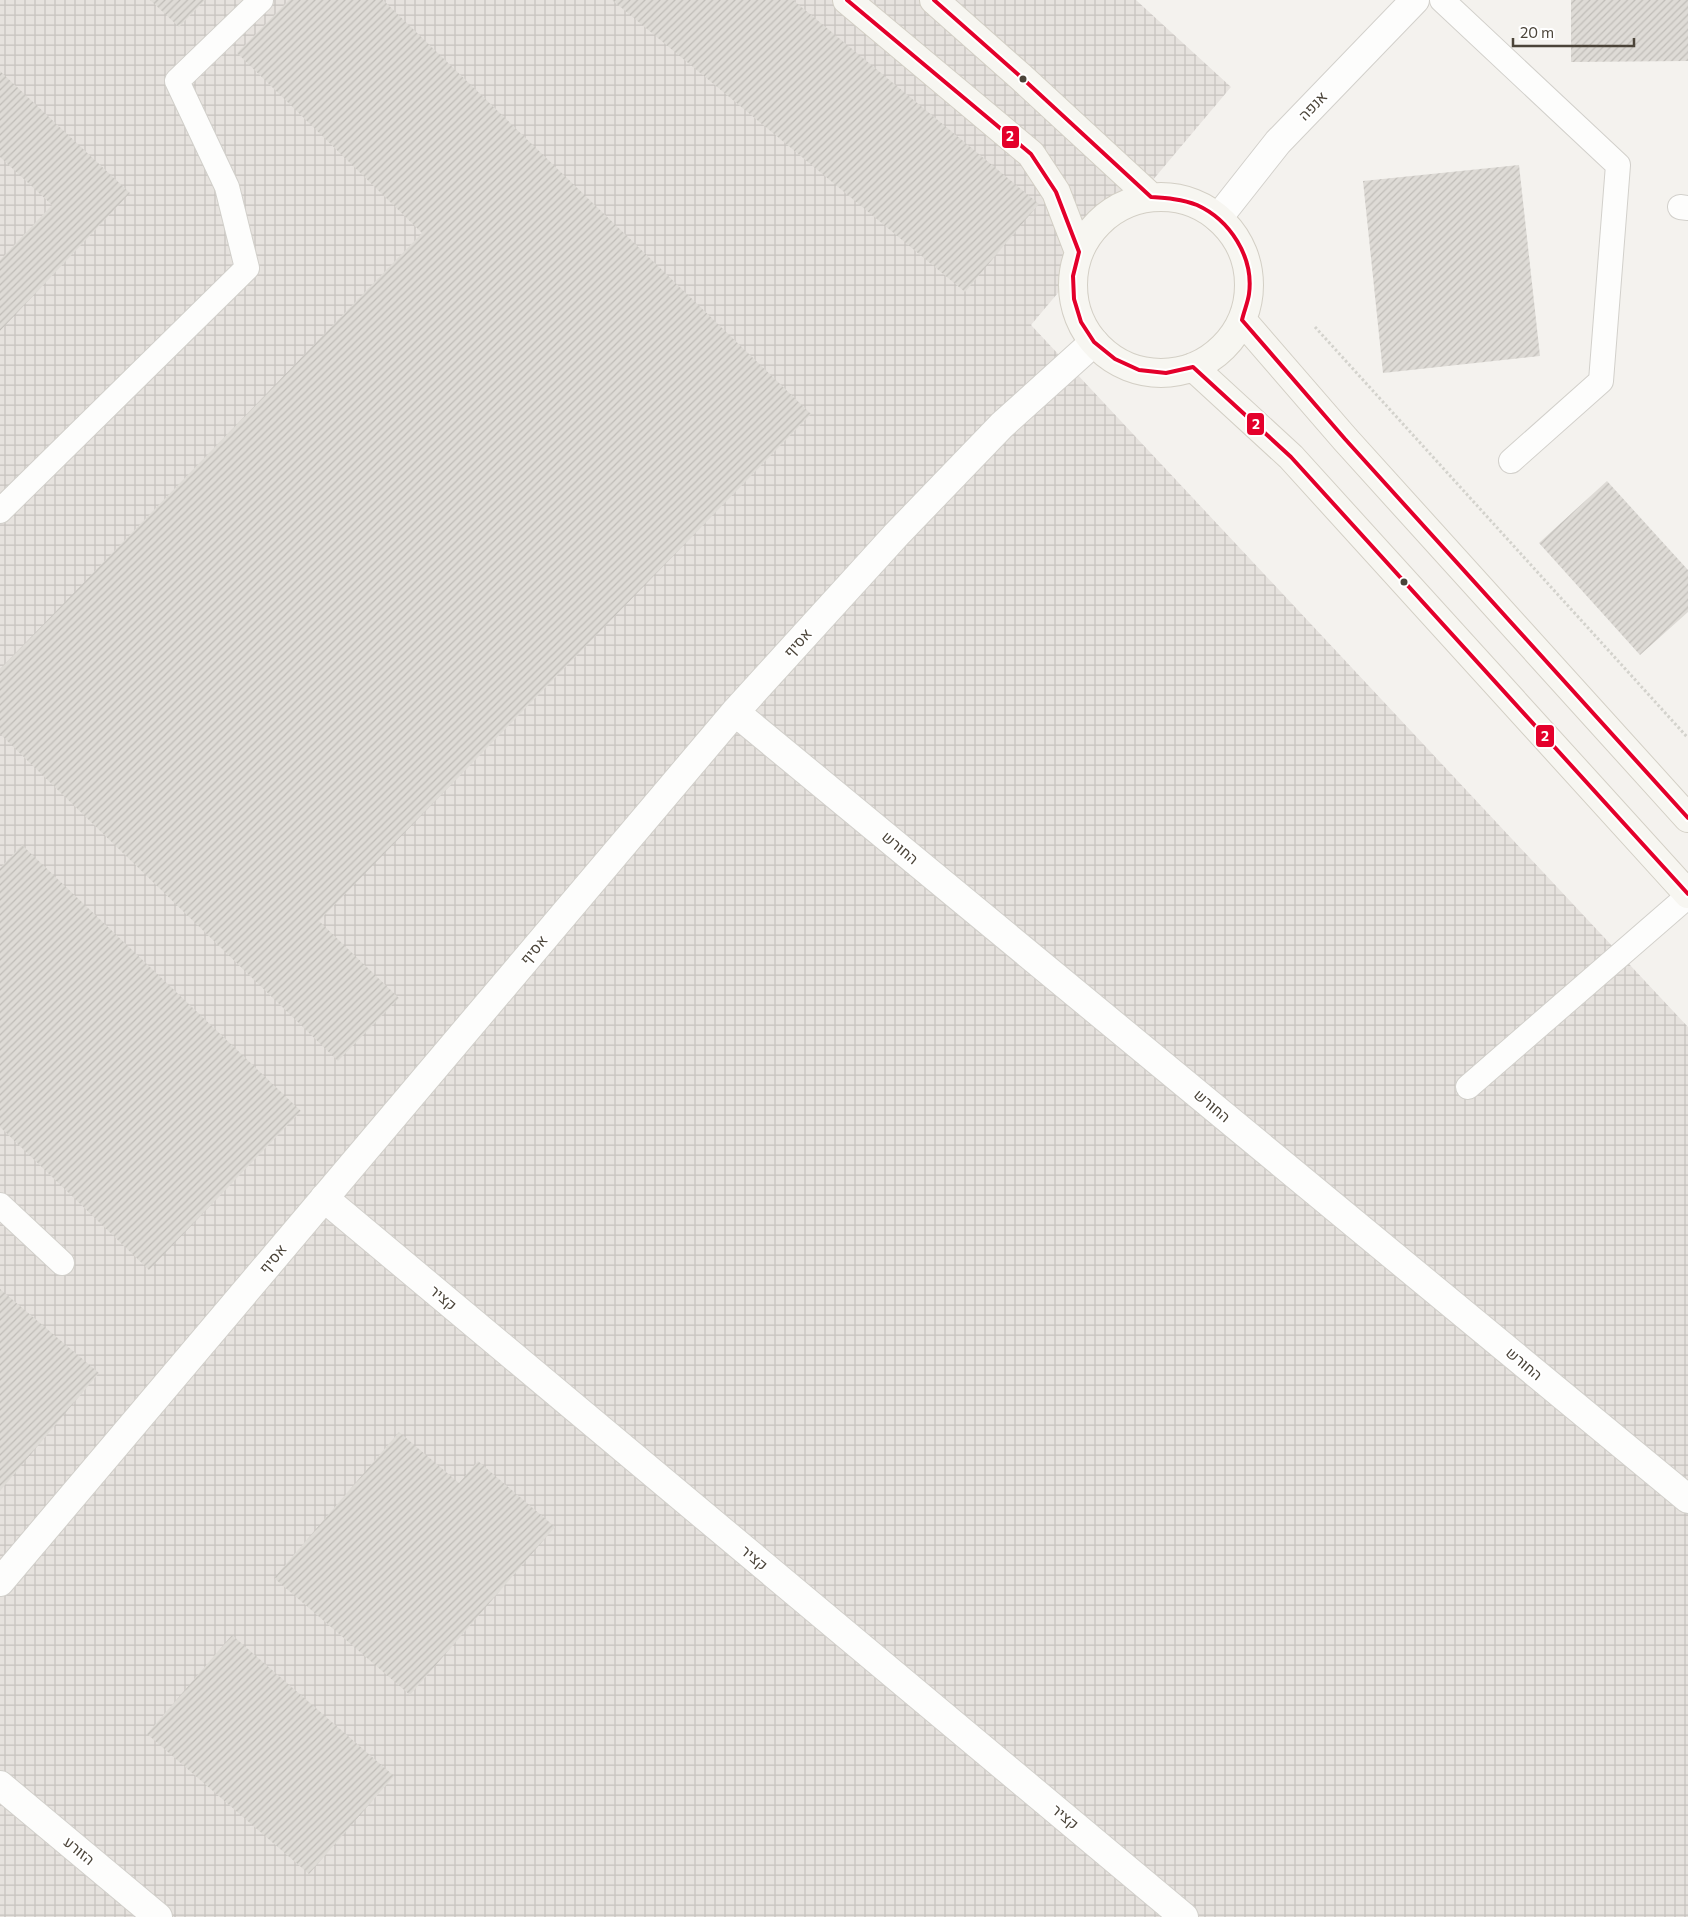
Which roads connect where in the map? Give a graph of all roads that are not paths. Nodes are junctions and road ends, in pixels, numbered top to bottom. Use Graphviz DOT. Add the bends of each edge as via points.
graph roads {
  1 [pos="261,0"];
  2 [pos="847,0"];
  3 [pos="934,0"];
  4 [pos="1415,0"];
  5 [pos="1442,0"];
  6 [pos="1151,197"];
  7 [pos="1218,218"];
  8 [pos="1079,252"];
  9 [pos="1242,320"];
  10 [pos="1094,342"];
  11 [pos="1193,367"];
  12 [pos="1511,461"];
  13 [pos="0,511"];
  14 [pos="736,712"];
  15 [pos="1688,818"];
  16 [pos="1688,895"];
  17 [pos="1468,1087"];
  18 [pos="324,1198"];
  19 [pos="0,1205"];
  20 [pos="62,1264"];
  21 [pos="1688,1499"];
  22 [pos="0,1582"];
  23 [pos="0,1785"];
  24 [pos="158,1917"];
  25 [pos="1184,1917"];
  1 -- 13 [label="lane" via="177,81 227,187 248,268"];
  2 -- 8 [label="main road" via="1031,154 1056,192"];
  3 -- 6 [label="main road"];
  4 -- 7 [label="street, אנפה" via="1278,142"];
  5 -- 12 [label="lane" via="1618,165 1601,381"];
  6 -- 7 [label="main road" via="1174,198 1198,205"];
  6 -- 8 [label="main road" via="1128,203 1107,215 1090,232"];
  7 -- 9 [label="main road" via="1236,239 1247,265 1249,293"];
  8 -- 10 [label="main road" via="1073,276 1074,299 1081,322"];
  9 -- 11 [label="main road" via="1230,341"];
  9 -- 15 [label="main road" via="1344,439"];
  10 -- 11 [label="main road" via="1114,359 1139,370 1166,373"];
  10 -- 14 [label="street, אסיף" via="1002,425"];
  11 -- 16 [label="main road" via="1292,457"];
  14 -- 18 [label="street, אסיף"];
  14 -- 21 [label="street, החורש"];
  16 -- 17 [label="lane"];
  18 -- 22 [label="street, אסיף"];
  18 -- 25 [label="street, קציר"];
  19 -- 20 [label="lane"];
  23 -- 24 [label="street, הזורע"];
}
